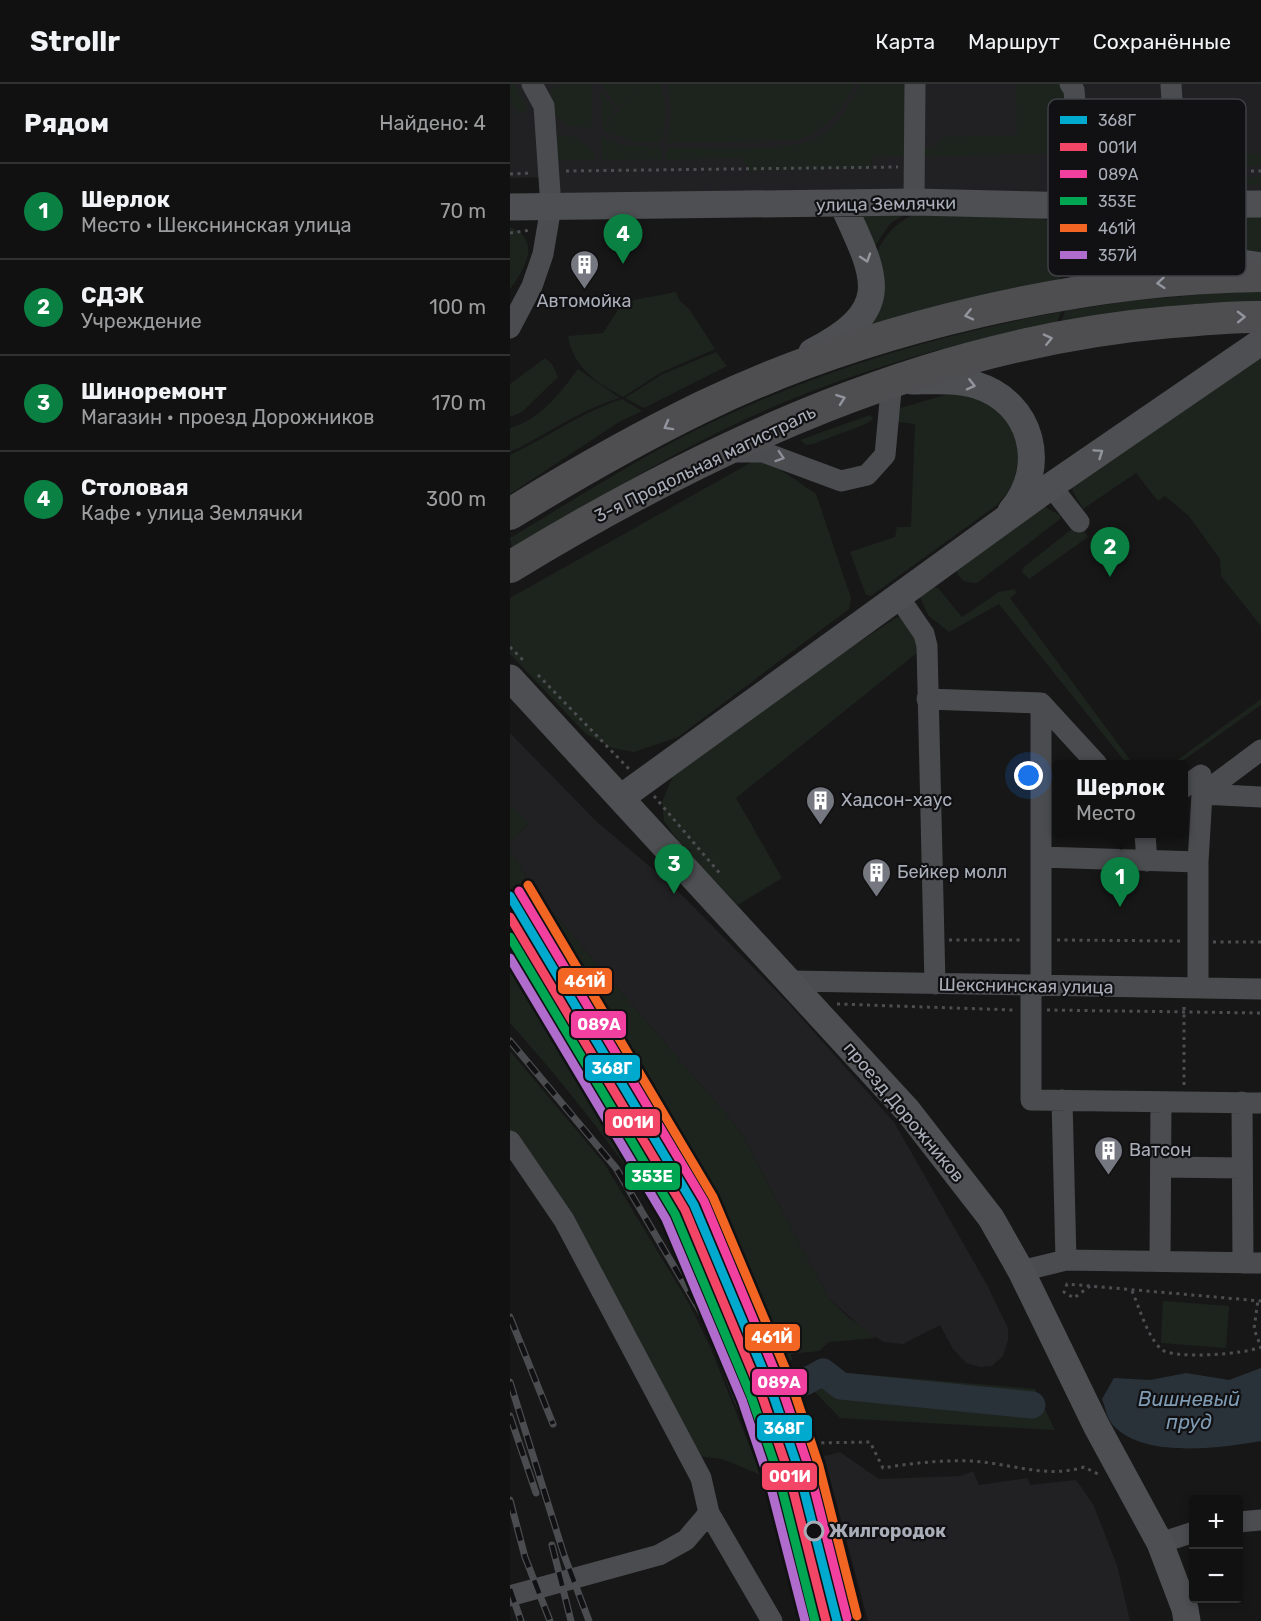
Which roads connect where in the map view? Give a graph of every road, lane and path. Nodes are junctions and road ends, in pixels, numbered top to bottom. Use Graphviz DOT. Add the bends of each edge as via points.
graph roads {
  1 [pos="532,84"];
  2 [pos="915,84"];
  3 [pos="915,166"];
  4 [pos="548,172"];
  5 [pos="510,174"];
  6 [pos="510,199"];
  7 [pos="914,202"];
  8 [pos="1246,204"];
  9 [pos="1261,204"];
  10 [pos="843,205"];
  11 [pos="1048,205"];
  12 [pos="510,207"];
  13 [pos="548,207"];
  14 [pos="510,218"];
  15 [pos="1246,263"];
  16 [pos="1261,266"];
  17 [pos="1261,276"];
  18 [pos="510,328"];
  19 [pos="1260,338"];
  20 [pos="892,380"];
  21 [pos="704,406"];
  22 [pos="722,452"];
  23 [pos="1051,486"];
  24 [pos="510,514"];
  25 [pos="1079,522"];
  26 [pos="999,526"];
  27 [pos="510,567"];
  28 [pos="898,596"];
  29 [pos="510,647"];
  30 [pos="524,671"];
  31 [pos="927,699"];
  32 [pos="1041,703"];
  33 [pos="1261,750"];
  34 [pos="1092,760"];
  35 [pos="632,789"];
  36 [pos="1192,791"];
  37 [pos="1261,797"];
  38 [pos="1145,838"];
  39 [pos="1041,857"];
  40 [pos="1147,861"];
  41 [pos="1198,862"];
  42 [pos="723,878"];
  43 [pos="932,940"];
  44 [pos="1041,940"];
  45 [pos="1198,941"];
  46 [pos="1261,942"];
  47 [pos="802,982"];
  48 [pos="935,984"];
  49 [pos="1036,986"];
  50 [pos="1191,988"];
  51 [pos="1261,989"];
  52 [pos="1031,1010"];
  53 [pos="1184,1012"];
  54 [pos="1261,1013"];
  55 [pos="1062,1100"];
  56 [pos="1161,1102"];
  57 [pos="1184,1102"];
  58 [pos="1251,1102"];
  59 [pos="510,1141"];
  60 [pos="1161,1167"];
  61 [pos="1242,1168"];
  62 [pos="1066,1260"];
  63 [pos="1160,1260"];
  64 [pos="1252,1263"];
  65 [pos="1021,1271"];
  66 [pos="1090,1286"];
  67 [pos="1132,1291"];
  68 [pos="1260,1300"];
  69 [pos="804,1470"];
  70 [pos="1099,1474"];
  71 [pos="709,1513"];
  72 [pos="1261,1520"];
  73 [pos="1243,1522"];
  74 [pos="1189,1534"];
  75 [pos="1160,1543"];
  76 [pos="510,1596"];
  77 [pos="772,1621"];
  78 [pos="1187,1621"];
  1 -- 4 [label="street" via="544,106"];
  2 -- 3 [label="street"];
  3 -- 4 [label="path"];
  3 -- 7 [label="street"];
  4 -- 5 [label="path"];
  4 -- 13 [label="street"];
  6 -- 13 [label="main road"];
  7 -- 10 [label="main road, улица Землячки"];
  7 -- 11 [label="main road, улица Землячки"];
  8 -- 9 [label="main road, улица Землячки"];
  10 -- 13 [label="main road, улица Землячки"];
  10 -- 21 [label="main road, one-way" via="863,248 872,282 869,304 861,317 828,343"];
  12 -- 13 [label="main road, улица Землячки"];
  13 -- 14 [label="main road"];
  13 -- 18 [label="street" via="543,254"];
  15 -- 16 [label="main road"];
  17 -- 21 [label="highway, one-way" via="1143,285 970,314 880,338"];
  20 -- 19 [label="highway, 3-я Продольная магистраль, one-way" via="1069,334 1144,324"];
  23 -- 19 [label="main road, one-way"];
  22 -- 20 [label="highway, 3-я Продольная магистраль, one-way" via="797,415"];
  22 -- 20 [label="street, one-way" via="763,452 842,481 867,475 885,455"];
  20 -- 26 [label="main road, one-way" via="976,385 1000,396 1017,411 1029,432 1032,469 1019,503"];
  21 -- 24 [label="highway, one-way"];
  22 -- 27 [label="highway, 3-я Продольная магистраль" via="562,535"];
  23 -- 25 [label="street"];
  23 -- 26 [label="main road"];
  26 -- 28 [label="main road"];
  28 -- 31 [label="street" via="924,634"];
  28 -- 35 [label="main road"];
  29 -- 30 [label="path"];
  30 -- 35 [label="main road, проезд Дорожников"];
  30 -- 35 [label="path"];
  31 -- 32 [label="street"];
  31 -- 43 [label="street"];
  32 -- 34 [label="street"];
  32 -- 39 [label="street"];
  33 -- 36 [label="street"];
  35 -- 42 [label="path"];
  35 -- 47 [label="main road, проезд Дорожников"];
  36 -- 37 [label="street"];
  36 -- 41 [label="street"];
  38 -- 40 [label="street"];
  39 -- 40 [label="street"];
  39 -- 44 [label="street"];
  40 -- 41 [label="street"];
  41 -- 45 [label="street"];
  43 -- 44 [label="path"];
  43 -- 48 [label="street"];
  44 -- 45 [label="path"];
  44 -- 49 [label="street"];
  45 -- 46 [label="path"];
  45 -- 50 [label="street"];
  47 -- 48 [label="street, Шекснинская улица"];
  47 -- 52 [label="path" via="830,1004"];
  47 -- 65 [label="main road, проезд Дорожников" via="945,1156 991,1218"];
  48 -- 49 [label="street, Шекснинская улица"];
  49 -- 50 [label="street, Шекснинская улица"];
  49 -- 52 [label="street"];
  50 -- 51 [label="street, Шекснинская улица"];
  50 -- 53 [label="path"];
  52 -- 53 [label="path"];
  52 -- 55 [label="street" via="1031,1100"];
  53 -- 54 [label="path"];
  53 -- 57 [label="path"];
  55 -- 56 [label="street"];
  55 -- 62 [label="street"];
  56 -- 57 [label="street"];
  56 -- 60 [label="street"];
  57 -- 58 [label="street"];
  58 -- 61 [label="street"];
  59 -- 71 [label="street" via="564,1220 701,1478"];
  60 -- 61 [label="street"];
  60 -- 63 [label="street"];
  61 -- 64 [label="street"];
  62 -- 63 [label="street"];
  62 -- 65 [label="street"];
  63 -- 64 [label="street"];
  65 -- 75 [label="main road, проезд Дорожников" via="1097,1427"];
  66 -- 66 [label="path" via="1067,1284 1064,1292 1074,1298"];
  66 -- 67 [label="path"];
  67 -- 68 [label="path"];
  67 -- 68 [label="path" via="1153,1338 1170,1353 1228,1354 1261,1347 1254,1329"];
  69 -- 70 [label="path" via="812,1443 870,1442 883,1468 971,1461 1067,1473 1084,1467"];
  71 -- 76 [label="street" via="686,1540 659,1555"];
  71 -- 77 [label="street"];
  72 -- 73 [label="street"];
  74 -- 75 [label="street"];
  75 -- 78 [label="main road, проезд Дорожников"];
}
